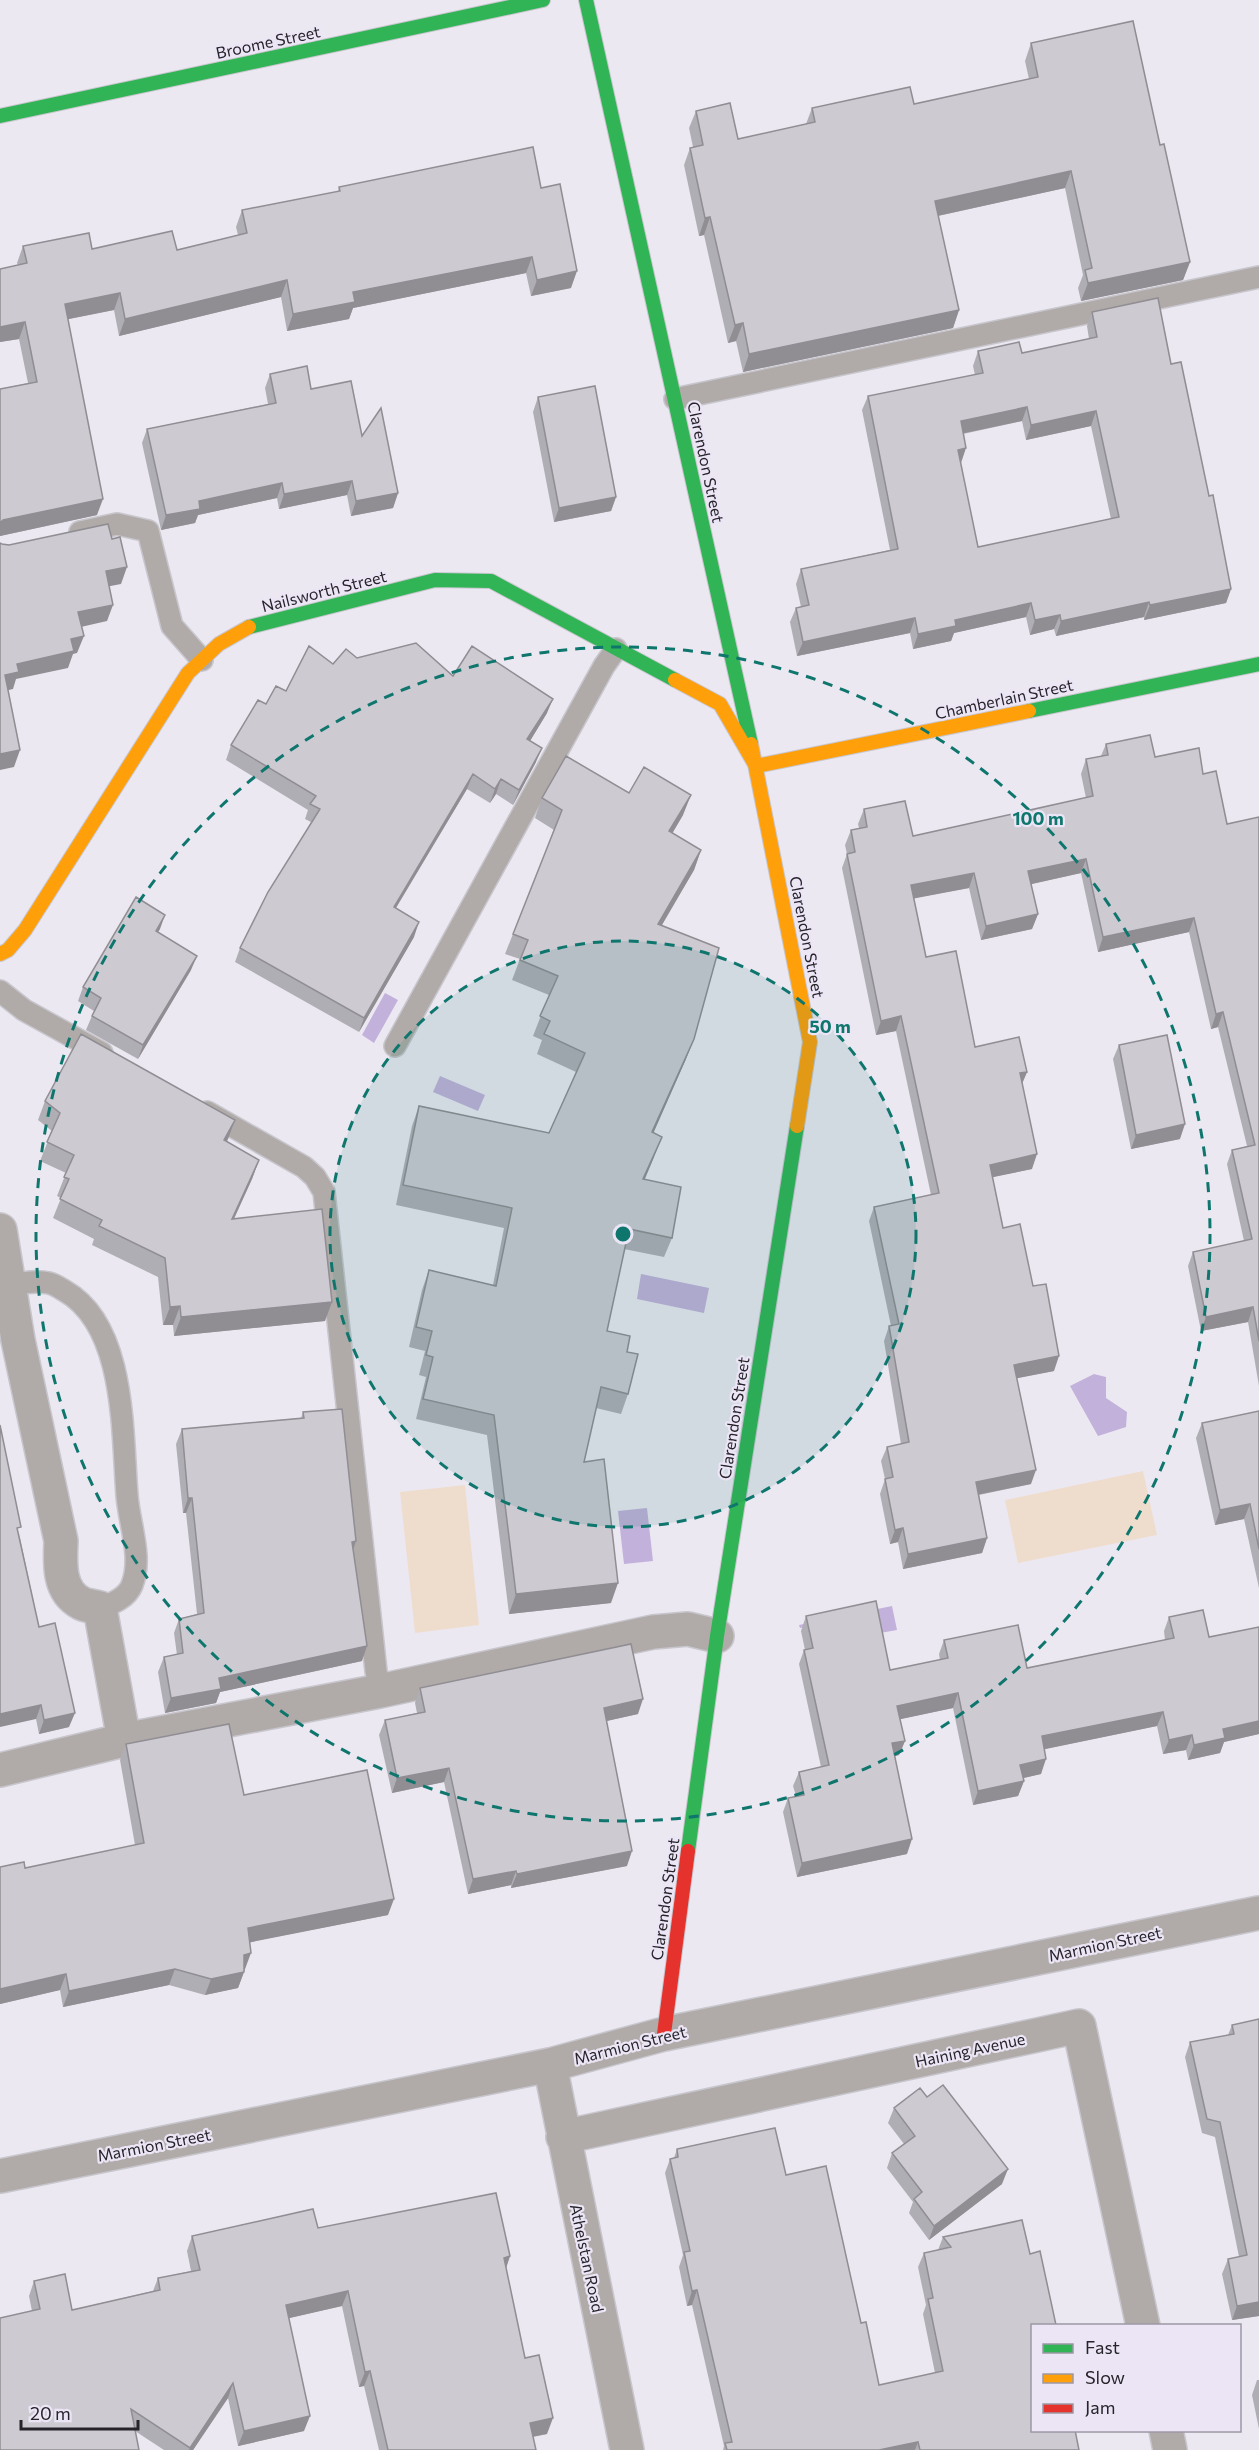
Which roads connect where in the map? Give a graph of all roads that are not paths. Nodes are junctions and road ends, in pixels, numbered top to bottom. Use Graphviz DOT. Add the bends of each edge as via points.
graph roads {
  1 [pos="543,0"];
  2 [pos="586,0"];
  3 [pos="503,4"];
  4 [pos="0,116"];
  5 [pos="1259,277"];
  6 [pos="675,399"];
  7 [pos="59,537"];
  8 [pos="616,649"];
  9 [pos="202,660"];
  10 [pos="1259,664"];
  11 [pos="756,766"];
  12 [pos="0,954"];
  13 [pos="0,991"];
  14 [pos="394,1046"];
  15 [pos="118,1062"];
  16 [pos="190,1103"];
  17 [pos="0,1230"];
  18 [pos="8,1285"];
  19 [pos="100,1608"];
  20 [pos="717,1636"];
  21 [pos="380,1690"];
  22 [pos="124,1740"];
  23 [pos="0,1770"];
  24 [pos="1259,1913"];
  25 [pos="664,2034"];
  26 [pos="550,2066"];
  27 [pos="563,2137"];
  28 [pos="0,2176"];
  29 [pos="1143,2324"];
  30 [pos="1166,2432"];
  31 [pos="627,2450"];
  32 [pos="1170,2450"];
  1 -- 3 [label="street, Broome Street"];
  2 -- 6 [label="street, Clarendon Street"];
  3 -- 4 [label="street, Broome Street"];
  5 -- 6 [label="lane"];
  6 -- 11 [label="street, Clarendon Street"];
  7 -- 9 [label="lane" via="117,524 148,531 172,626"];
  8 -- 9 [label="street, Nailsworth Street" via="491,581 435,580 253,626 219,644"];
  8 -- 11 [label="street, Nailsworth Street" via="720,704"];
  8 -- 14 [label="lane"];
  9 -- 12 [label="street, Nailsworth Street" via="188,673 25,930"];
  10 -- 11 [label="street, Chamberlain Street"];
  11 -- 20 [label="street, Clarendon Street" via="810,1042"];
  13 -- 15 [label="lane" via="24,1010"];
  16 -- 21 [label="lane" via="304,1167 324,1192"];
  17 -- 18 [label="street"];
  18 -- 19 [label="street" via="61,1541 63,1586 81,1603"];
  18 -- 19 [label="lane" via="51,1283 79,1299 100,1327 114,1363 137,1564 132,1587 116,1602"];
  19 -- 22 [label="street"];
  20 -- 21 [label="street" via="688,1629 653,1632"];
  20 -- 25 [label="street, Clarendon Street"];
  21 -- 22 [label="street"];
  22 -- 23 [label="street"];
  24 -- 25 [label="street, Marmion Street"];
  25 -- 26 [label="street, Marmion Street"];
  26 -- 27 [label="street, Athelstan Road"];
  26 -- 28 [label="street, Marmion Street"];
  27 -- 29 [label="street, Haining Avenue" via="1079,2026"];
  27 -- 31 [label="street, Athelstan Road"];
  30 -- 32 [label="street"];
}
